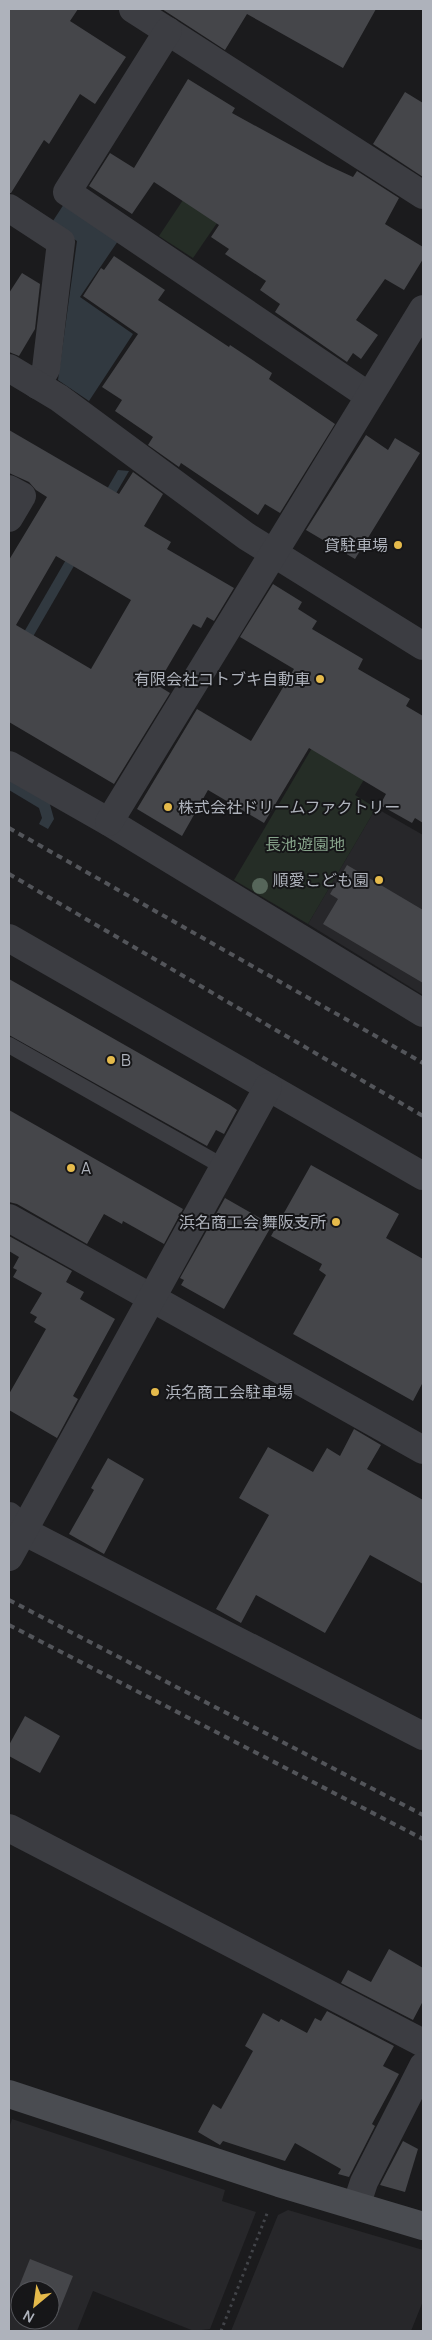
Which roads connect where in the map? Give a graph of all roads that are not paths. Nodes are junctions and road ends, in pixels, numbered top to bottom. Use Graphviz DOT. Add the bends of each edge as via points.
graph roads {
  1 [pos="133,9"];
  2 [pos="168,31"];
  3 [pos="423,195"];
  4 [pos="9,208"];
  5 [pos="423,309"];
  6 [pos="9,368"];
  7 [pos="37,385"];
  8 [pos="369,396"];
  9 [pos="9,488"];
  10 [pos="9,518"];
  11 [pos="273,553"];
  12 [pos="423,646"];
  13 [pos="9,766"];
  14 [pos="109,822"];
  15 [pos="9,938"];
  16 [pos="423,1012"];
  17 [pos="9,1045"];
  18 [pos="268,1087"];
  19 [pos="224,1167"];
  20 [pos="423,1176"];
  21 [pos="9,1218"];
  22 [pos="152,1298"];
  23 [pos="423,1450"];
  24 [pos="16,1522"];
  25 [pos="9,1557"];
  26 [pos="423,1736"];
  27 [pos="9,1828"];
  28 [pos="423,2043"];
  29 [pos="423,2066"];
  30 [pos="9,2094"];
  31 [pos="356,2206"];
  32 [pos="423,2226"];
  1 -- 2 [label="street"];
  2 -- 3 [label="street"];
  2 -- 8 [label="street" via="67,192"];
  4 -- 7 [label="street" via="60,242 46,369"];
  5 -- 8 [label="street"];
  6 -- 7 [label="street"];
  7 -- 11 [label="street"];
  8 -- 11 [label="street"];
  9 -- 10 [label="street" via="22,496"];
  11 -- 12 [label="street"];
  11 -- 14 [label="street"];
  13 -- 14 [label="street"];
  14 -- 16 [label="street"];
  15 -- 18 [label="street"];
  17 -- 19 [label="lane"];
  18 -- 19 [label="street"];
  18 -- 20 [label="street"];
  19 -- 22 [label="street"];
  21 -- 22 [label="street"];
  22 -- 23 [label="street"];
  22 -- 24 [label="street"];
  24 -- 25 [label="street"];
  24 -- 26 [label="street" via="31,1535"];
  27 -- 28 [label="street"];
  29 -- 31 [label="street" via="364,2182"];
  30 -- 31 [label="street"];
  31 -- 32 [label="street"];
}
